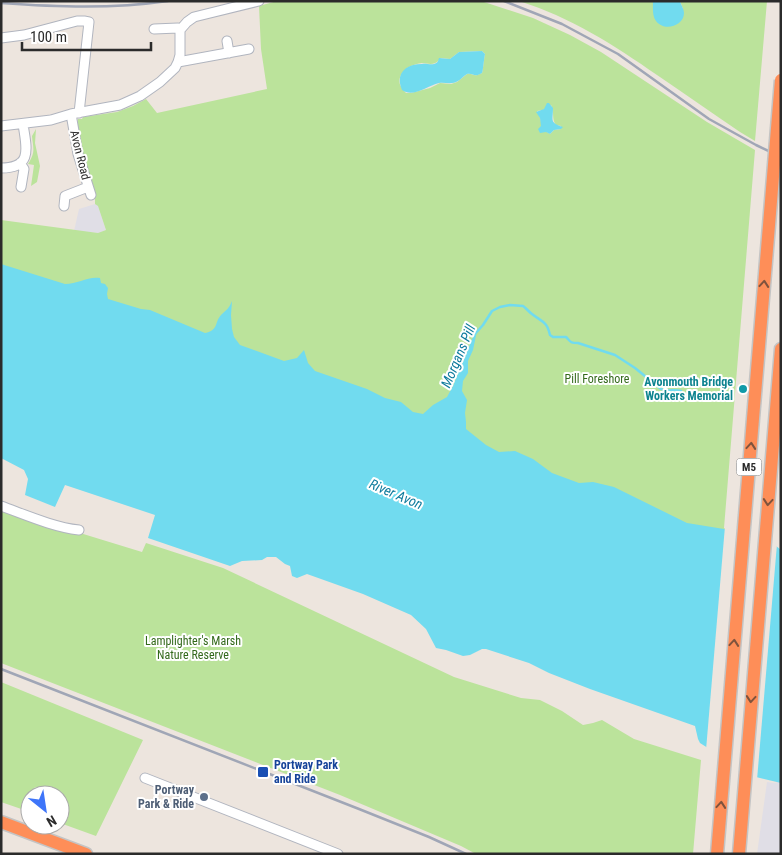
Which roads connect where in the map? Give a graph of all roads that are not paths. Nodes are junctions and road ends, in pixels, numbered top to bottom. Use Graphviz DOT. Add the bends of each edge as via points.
graph roads {
  1 [pos="259,1"];
  2 [pos="154,28"];
  3 [pos="180,30"];
  4 [pos="1,38"];
  5 [pos="226,41"];
  6 [pos="249,49"];
  7 [pos="229,53"];
  8 [pos="178,62"];
  9 [pos="781,80"];
  10 [pos="75,113"];
  11 [pos="23,124"];
  12 [pos="1,126"];
  13 [pos="20,163"];
  14 [pos="1,168"];
  15 [pos="21,187"];
  16 [pos="64,206"];
  17 [pos="781,349"];
  18 [pos="1,506"];
  19 [pos="79,530"];
  20 [pos="145,778"];
  21 [pos="1,822"];
  22 [pos="86,854"];
  23 [pos="338,854"];
  24 [pos="717,854"];
  25 [pos="738,854"];
  1 -- 3 [label="street" via="194,16"];
  2 -- 3 [label="street"];
  3 -- 8 [label="street"];
  4 -- 10 [label="street, Avon Road" via="24,36 77,21 89,22"];
  5 -- 7 [label="street"];
  6 -- 7 [label="street"];
  7 -- 8 [label="street"];
  8 -- 10 [label="street, Avon Road" via="166,77 135,98 120,105"];
  24 -- 9 [label="highway, M5, one-way, bridge"];
  10 -- 11 [label="street, Avon Road"];
  10 -- 16 [label="street, Avon Road" via="76,148 90,191 65,196"];
  11 -- 12 [label="street, Avon Road"];
  11 -- 13 [label="street" via="26,153"];
  13 -- 14 [label="street"];
  13 -- 15 [label="street" via="24,169"];
  17 -- 25 [label="highway, M5, one-way"];
  18 -- 19 [label="street"];
  20 -- 23 [label="street"];
  21 -- 22 [label="highway"];
}
